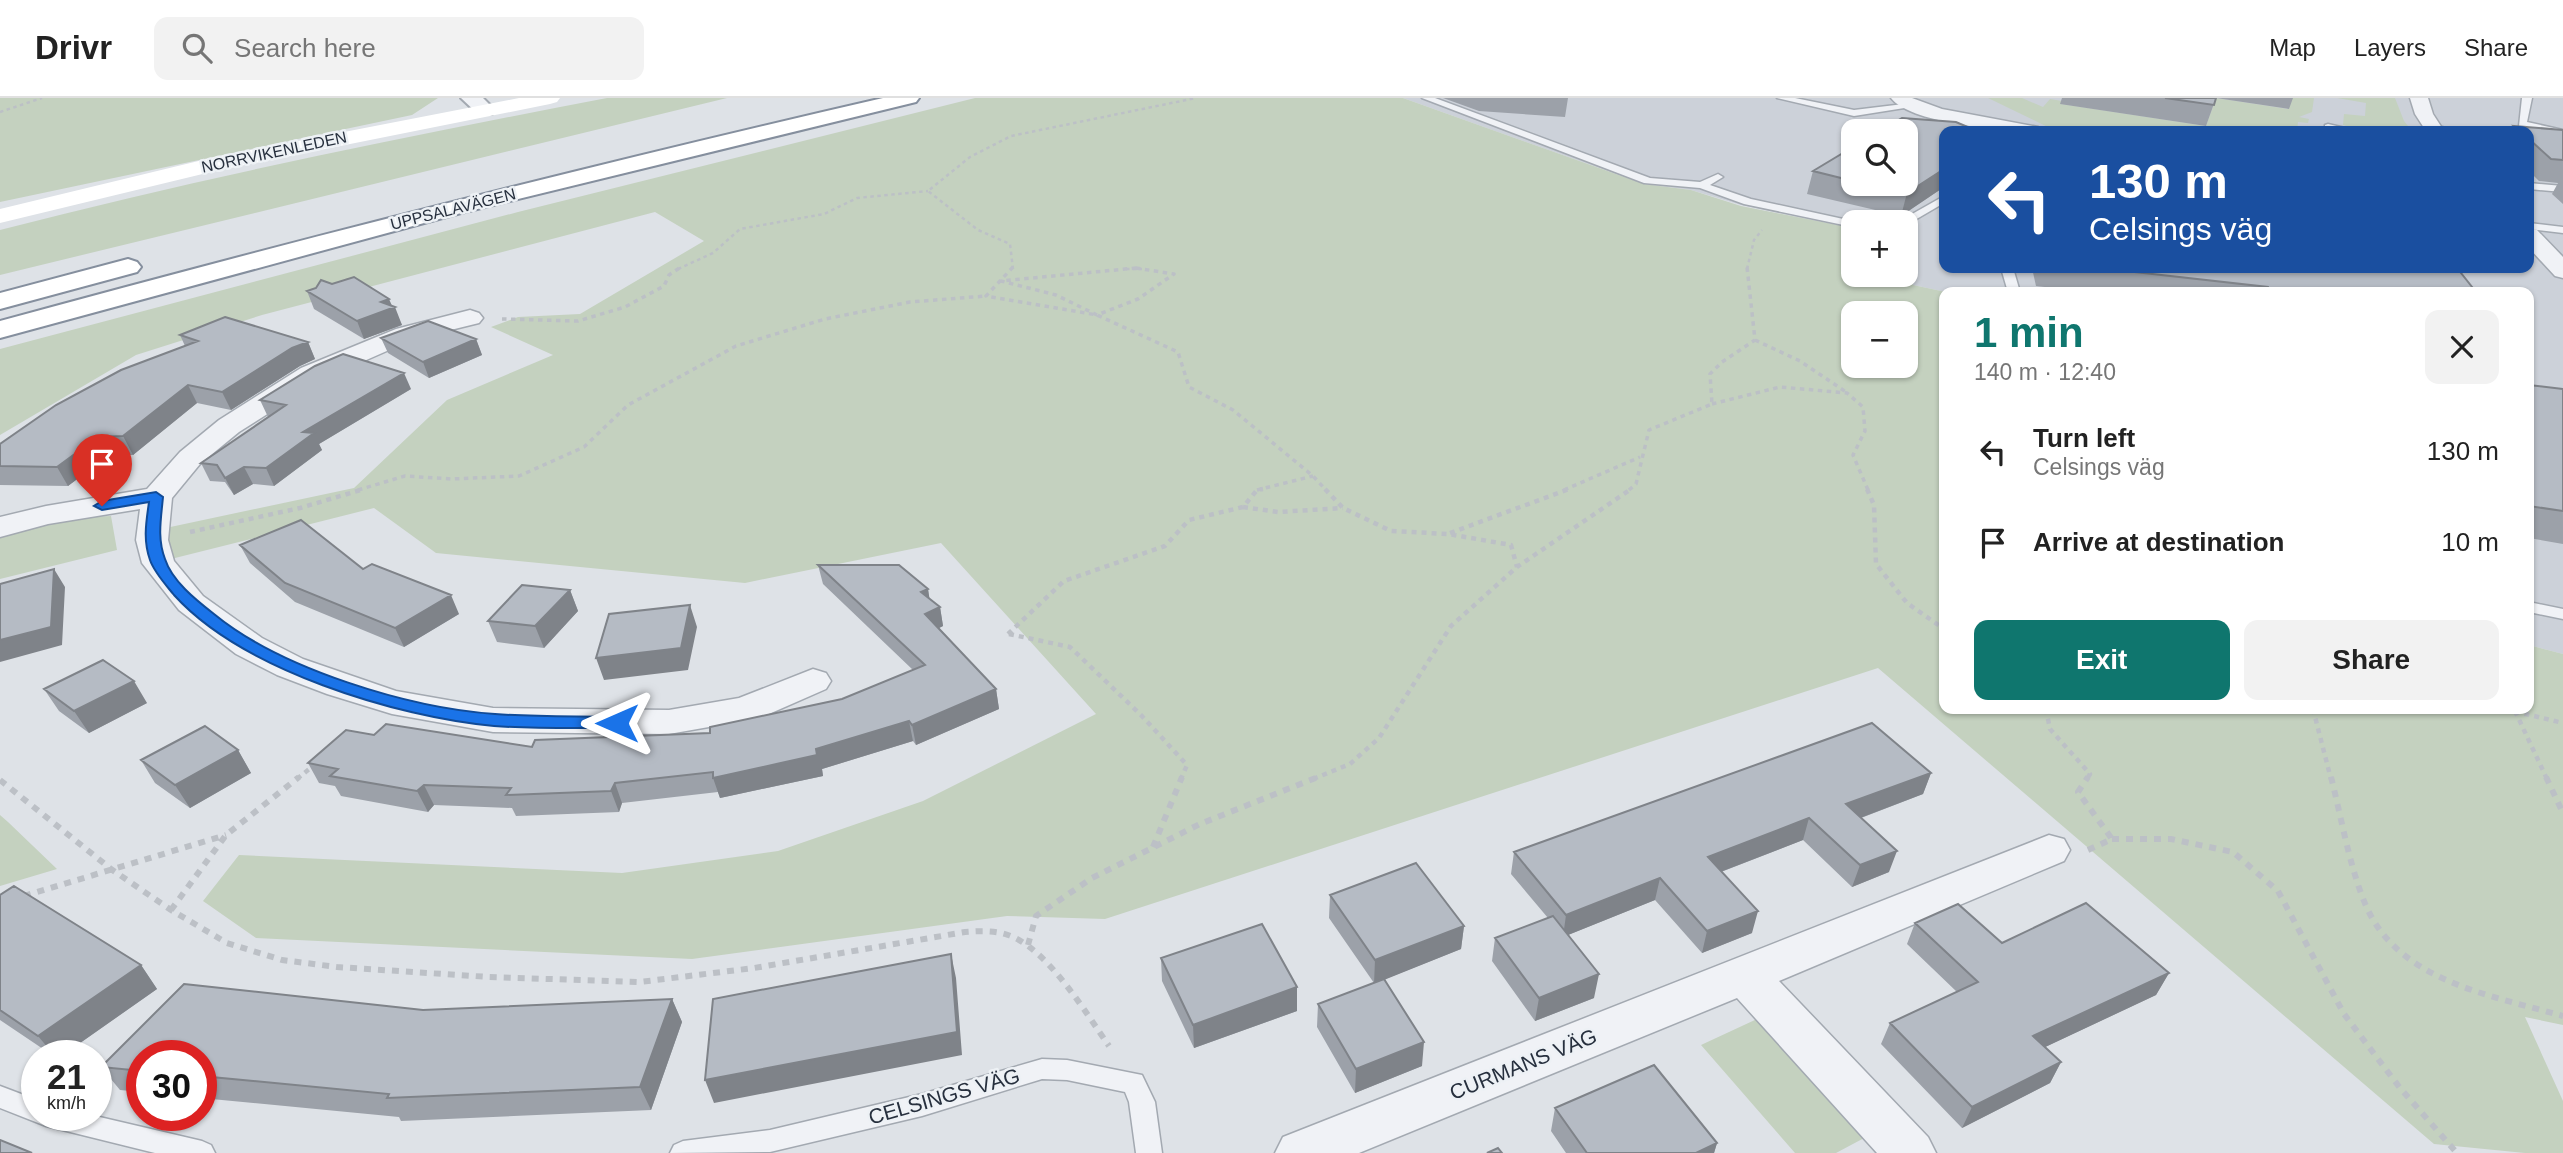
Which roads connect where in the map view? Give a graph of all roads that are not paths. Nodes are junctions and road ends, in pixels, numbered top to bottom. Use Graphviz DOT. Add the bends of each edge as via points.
graph roads {
  1 [pos="550,98"];
  2 [pos="813,98"];
  3 [pos="909,98"];
  4 [pos="1427,98"];
  5 [pos="1782,98"];
  6 [pos="2419,98"];
  7 [pos="2527,98"];
  8 [pos="1906,102"];
  9 [pos="478,104"];
  10 [pos="1989,106"];
  11 [pos="2009,126"];
  12 [pos="2028,126"];
  13 [pos="2432,126"];
  14 [pos="2531,126"];
  15 [pos="2534,127"];
  16 [pos="2563,133"];
  17 [pos="645,137"];
  18 [pos="1718,177"];
  19 [pos="1701,185"];
  20 [pos="2534,186"];
  21 [pos="2563,189"];
  22 [pos="1939,202"];
  23 [pos="1918,214"];
  24 [pos="0,216"];
  25 [pos="1841,222"];
  26 [pos="2563,230"];
  27 [pos="2534,233"];
  28 [pos="2534,239"];
  29 [pos="156,260"];
  30 [pos="2560,264"];
  31 [pos="0,302"];
  32 [pos="470,317"];
  33 [pos="0,330"];
  34 [pos="156,497"];
  35 [pos="0,527"];
  36 [pos="2534,608"];
  37 [pos="2563,614"];
  38 [pos="813,681"];
  39 [pos="2049,849"];
  40 [pos="1745,975"];
  41 [pos="0,1097"];
  42 [pos="21,1105"];
  43 [pos="112,1131"];
  44 [pos="202,1153"];
  45 [pos="683,1153"];
  46 [pos="1149,1153"];
  47 [pos="1301,1153"];
  48 [pos="1910,1153"];
  1 -- 9 [label="main road, NORRVIKENLEDEN"];
  2 -- 17 [label="main road"];
  3 -- 33 [label="main road, UPPSALAVÄGEN" via="398,223"];
  4 -- 19 [label="lane" via="1648,181"];
  5 -- 8 [label="lane" via="1854,113"];
  6 -- 13 [label="street"];
  7 -- 14 [label="lane" via="2522,124"];
  8 -- 11 [label="street"];
  9 -- 24 [label="main road, NORRVIKENLEDEN"];
  10 -- 12 [label="street"];
  15 -- 16 [label="lane"];
  18 -- 19 [label="lane"];
  19 -- 25 [label="lane" via="1733,198"];
  20 -- 21 [label="lane"];
  22 -- 23 [label="lane"];
  26 -- 27 [label="lane"];
  28 -- 30 [label="street"];
  29 -- 31 [label="main road"];
  32 -- 34 [label="street" via="379,344 311,374 229,426 190,457"];
  34 -- 35 [label="street"];
  34 -- 38 [label="street" via="152,540 158,563 191,603 249,646 290,667 392,702 493,720 669,722 747,709"];
  36 -- 37 [label="lane"];
  39 -- 40 [label="street, CURMANS VÄG"];
  40 -- 47 [label="street, CURMANS VÄG"];
  40 -- 48 [label="street"];
  41 -- 42 [label="lane"];
  43 -- 44 [label="lane"];
  45 -- 46 [label="lane, CELSINGS VÄG" via="770,1141 922,1105 1042,1069 1067,1069 1133,1083 1142,1102"];
}
